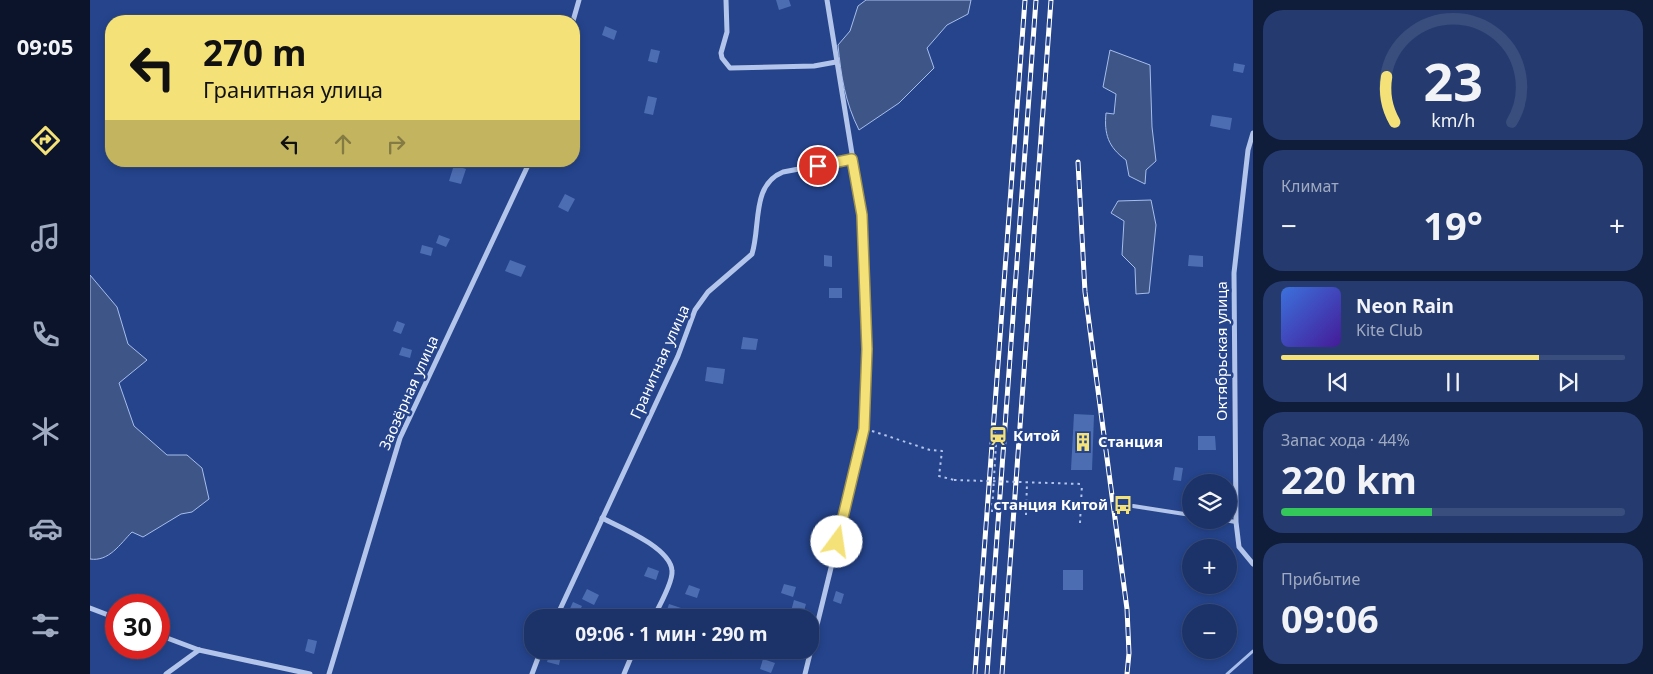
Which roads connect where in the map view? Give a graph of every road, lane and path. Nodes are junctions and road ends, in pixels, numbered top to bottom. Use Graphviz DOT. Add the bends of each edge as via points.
graph roads {
  1 [pos="579,0"];
  2 [pos="726,0"];
  3 [pos="827,0"];
  4 [pos="575,15"];
  5 [pos="836,62"];
  6 [pos="1253,134"];
  7 [pos="852,159"];
  8 [pos="527,167"];
  9 [pos="864,429"];
  10 [pos="996,444"];
  11 [pos="1236,474"];
  12 [pos="993,481"];
  13 [pos="1027,482"];
  14 [pos="1133,506"];
  15 [pos="992,512"];
  16 [pos="1182,514"];
  17 [pos="1026,515"];
  18 [pos="602,518"];
  19 [pos="1080,522"];
  20 [pos="1237,528"];
  21 [pos="1253,564"];
  22 [pos="90,608"];
  23 [pos="560,609"];
  24 [pos="657,609"];
  25 [pos="105,614"];
  26 [pos="170,639"];
  27 [pos="199,650"];
  28 [pos="538,659"];
  29 [pos="630,659"];
  30 [pos="166,674"];
  31 [pos="310,674"];
  32 [pos="329,674"];
  33 [pos="532,674"];
  34 [pos="624,674"];
  35 [pos="805,674"];
  1 -- 4 [label="street"];
  2 -- 5 [label="street" via="727,32 721,53 730,68 814,66"];
  3 -- 5 [label="street"];
  5 -- 7 [label="street"];
  6 -- 11 [label="street, Октябрьская улица" via="1248,150 1234,273"];
  7 -- 9 [label="street" via="862,215 867,349"];
  7 -- 18 [label="street, Гранитная улица" via="783,172 765,184 752,254 708,292 695,310 678,356"];
  8 -- 32 [label="street, Заозёрная улица" via="400,438"];
  9 -- 12 [label="path, bridge" via="942,451 939,476 954,480"];
  9 -- 35 [label="street"];
  10 -- 12 [label="path"];
  12 -- 13 [label="path, bridge"];
  12 -- 15 [label="path"];
  13 -- 17 [label="path"];
  13 -- 19 [label="path, bridge" via="1082,484"];
  14 -- 16 [label="lane"];
  18 -- 23 [label="street, Гранитная улица"];
  18 -- 24 [label="street" via="644,539 670,563 672,574"];
  20 -- 21 [label="street, Октябрьская улица" via="1240,547"];
  22 -- 25 [label="street"];
  26 -- 27 [label="street"];
  27 -- 30 [label="street"];
  27 -- 31 [label="street"];
  28 -- 33 [label="street"];
  29 -- 34 [label="street"];
}
